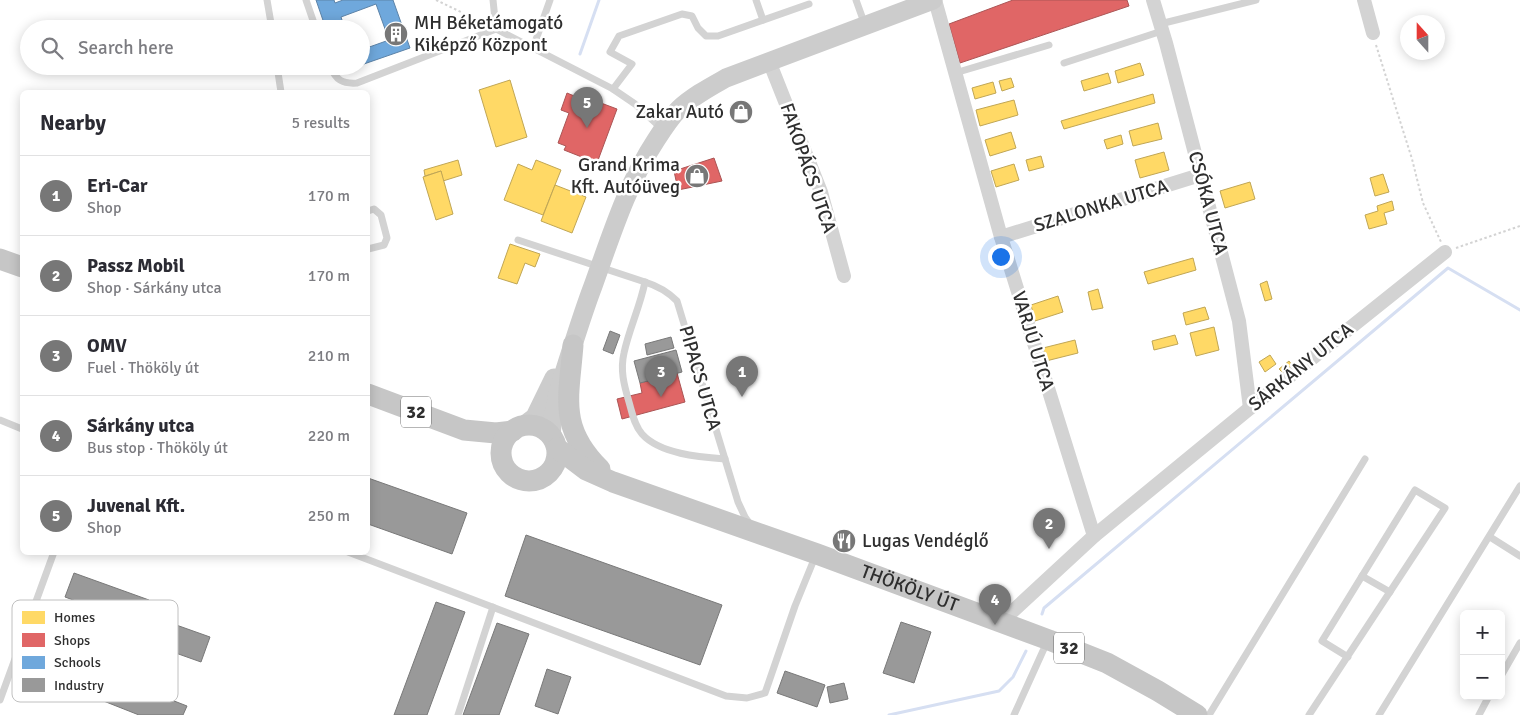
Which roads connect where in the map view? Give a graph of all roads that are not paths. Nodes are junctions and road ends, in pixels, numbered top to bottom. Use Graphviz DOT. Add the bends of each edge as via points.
graph roads {
  1 [pos="267,0"];
  2 [pos="306,0"];
  3 [pos="494,0"];
  4 [pos="550,0"];
  5 [pos="756,0"];
  6 [pos="856,0"];
  7 [pos="934,0"];
  8 [pos="1153,0"];
  9 [pos="1256,0"];
  10 [pos="1364,0"];
  11 [pos="809,4"];
  12 [pos="270,20"];
  13 [pos="313,20"];
  14 [pos="763,20"];
  15 [pos="865,26"];
  16 [pos="1160,27"];
  17 [pos="496,29"];
  18 [pos="1373,33"];
  19 [pos="1049,45"];
  20 [pos="533,48"];
  21 [pos="769,61"];
  22 [pos="1064,63"];
  23 [pos="955,73"];
  24 [pos="278,75"];
  25 [pos="334,75"];
  26 [pos="613,89"];
  27 [pos="281,90"];
  28 [pos="663,130"];
  29 [pos="1200,175"];
  30 [pos="370,210"];
  31 [pos="1001,237"];
  32 [pos="518,240"];
  33 [pos="370,248"];
  34 [pos="1445,252"];
  35 [pos="0,259"];
  36 [pos="20,266"];
  37 [pos="600,266"];
  38 [pos="844,276"];
  39 [pos="645,282"];
  40 [pos="575,337"];
  41 [pos="370,395"];
  42 [pos="1250,408"];
  43 [pos="0,420"];
  44 [pos="20,428"];
  45 [pos="518,428"];
  46 [pos="464,430"];
  47 [pos="554,442"];
  48 [pos="725,459"];
  49 [pos="1365,459"];
  50 [pos="502,461"];
  51 [pos="546,476"];
  52 [pos="613,482"];
  53 [pos="1520,486"];
  54 [pos="758,533"];
  55 [pos="1094,536"];
  56 [pos="1490,537"];
  57 [pos="817,554"];
  58 [pos="53,555"];
  59 [pos="356,555"];
  60 [pos="1520,556"];
  61 [pos="1362,576"];
  62 [pos="1390,592"];
  63 [pos="36,600"];
  64 [pos="493,607"];
  65 [pos="1001,622"];
  66 [pos="1049,640"];
  67 [pos="1520,643"];
  68 [pos="1348,657"];
  69 [pos="12,667"];
  70 [pos="1505,669"];
  71 [pos="0,700"];
  72 [pos="1487,700"];
  73 [pos="458,715"];
  74 [pos="1014,715"];
  75 [pos="1196,715"];
  76 [pos="1209,715"];
  77 [pos="1309,715"];
  78 [pos="1379,715"];
  79 [pos="1478,715"];
  1 -- 12 [label="lane"];
  2 -- 13 [label="lane"];
  3 -- 17 [label="lane"];
  4 -- 20 [label="lane"];
  5 -- 14 [label="lane"];
  6 -- 15 [label="lane"];
  7 -- 15 [label="street"];
  7 -- 23 [label="street, VARJÚ UTCA"];
  8 -- 16 [label="street, CSÓKA UTCA"];
  9 -- 16 [label="lane"];
  10 -- 18 [label="street"];
  11 -- 14 [label="lane"];
  14 -- 26 [label="lane" via="718,36 706,36 692,16 682,14 620,36 610,52 632,64"];
  15 -- 21 [label="street"];
  16 -- 22 [label="lane"];
  16 -- 29 [label="street, CSÓKA UTCA"];
  17 -- 20 [label="lane"];
  17 -- 25 [label="lane" via="357,83 343,83"];
  19 -- 23 [label="lane"];
  20 -- 26 [label="lane"];
  21 -- 28 [label="street" via="726,78 699,94 678,110"];
  21 -- 38 [label="street, FAKOPÁCS UTCA" via="821,192"];
  23 -- 31 [label="street, VARJÚ UTCA"];
  24 -- 27 [label="lane"];
  26 -- 28 [label="lane"];
  28 -- 37 [label="street" via="634,177"];
  29 -- 31 [label="street, SZALONKA UTCA"];
  29 -- 42 [label="street, CSÓKA UTCA" via="1239,321"];
  30 -- 33 [label="lane" via="374,209 381,215 387,238 384,245"];
  31 -- 55 [label="street, VARJÚ UTCA"];
  32 -- 37 [label="lane, PIPACS UTCA"];
  34 -- 42 [label="street, SÁRKÁNY UTCA"];
  35 -- 36 [label="main road"];
  37 -- 39 [label="lane, PIPACS UTCA"];
  37 -- 40 [label="street"];
  39 -- 48 [label="lane, PIPACS UTCA" via="656,285 677,301"];
  39 -- 48 [label="lane" via="622,368 636,425 651,442 666,449 696,457"];
  40 -- 45 [label="street" via="535,417"];
  40 -- 47 [label="street" via="552,420"];
  40 -- 52 [label="main road" via="568,400 570,422 586,454"];
  41 -- 46 [label="main road, 32"];
  42 -- 55 [label="street, SÁRKÁNY UTCA"];
  43 -- 44 [label="lane"];
  45 -- 46 [label="main road, 32" via="496,433"];
  45 -- 47 [label="main road, THÖKÖLY ÚT / 32" via="534,425 544,429"];
  45 -- 50 [label="main road" via="505,439"];
  46 -- 50 [label="main road, 32"];
  47 -- 51 [label="main road" via="555,463"];
  47 -- 52 [label="main road, THÖKÖLY ÚT / 32" via="586,470"];
  48 -- 54 [label="lane, PIPACS UTCA" via="745,518"];
  49 -- 76 [label="lane"];
  50 -- 51 [label="main road, THÖKÖLY ÚT / 32" via="516,478 531,481"];
  51 -- 52 [label="main road, THÖKÖLY ÚT / 32" via="564,475"];
  52 -- 54 [label="main road, THÖKÖLY ÚT / 32"];
  53 -- 56 [label="lane"];
  54 -- 57 [label="main road, THÖKÖLY ÚT / 32"];
  55 -- 65 [label="street, SÁRKÁNY UTCA"];
  56 -- 60 [label="lane"];
  56 -- 78 [label="lane"];
  57 -- 64 [label="lane" via="795,606 765,694 747,698 726,696"];
  57 -- 65 [label="main road, THÖKÖLY ÚT / 32"];
  58 -- 63 [label="lane"];
  59 -- 64 [label="lane"];
  61 -- 62 [label="lane"];
  61 -- 62 [label="lane" via="1415,490 1445,508"];
  61 -- 68 [label="lane" via="1322,641"];
  62 -- 68 [label="lane"];
  64 -- 73 [label="lane"];
  65 -- 66 [label="main road, THÖKÖLY ÚT / 32"];
  66 -- 74 [label="lane"];
  66 -- 75 [label="main road, THÖKÖLY ÚT / 32" via="1107,663"];
  67 -- 70 [label="lane"];
  68 -- 77 [label="lane"];
  69 -- 71 [label="lane"];
  72 -- 79 [label="lane"];
}
